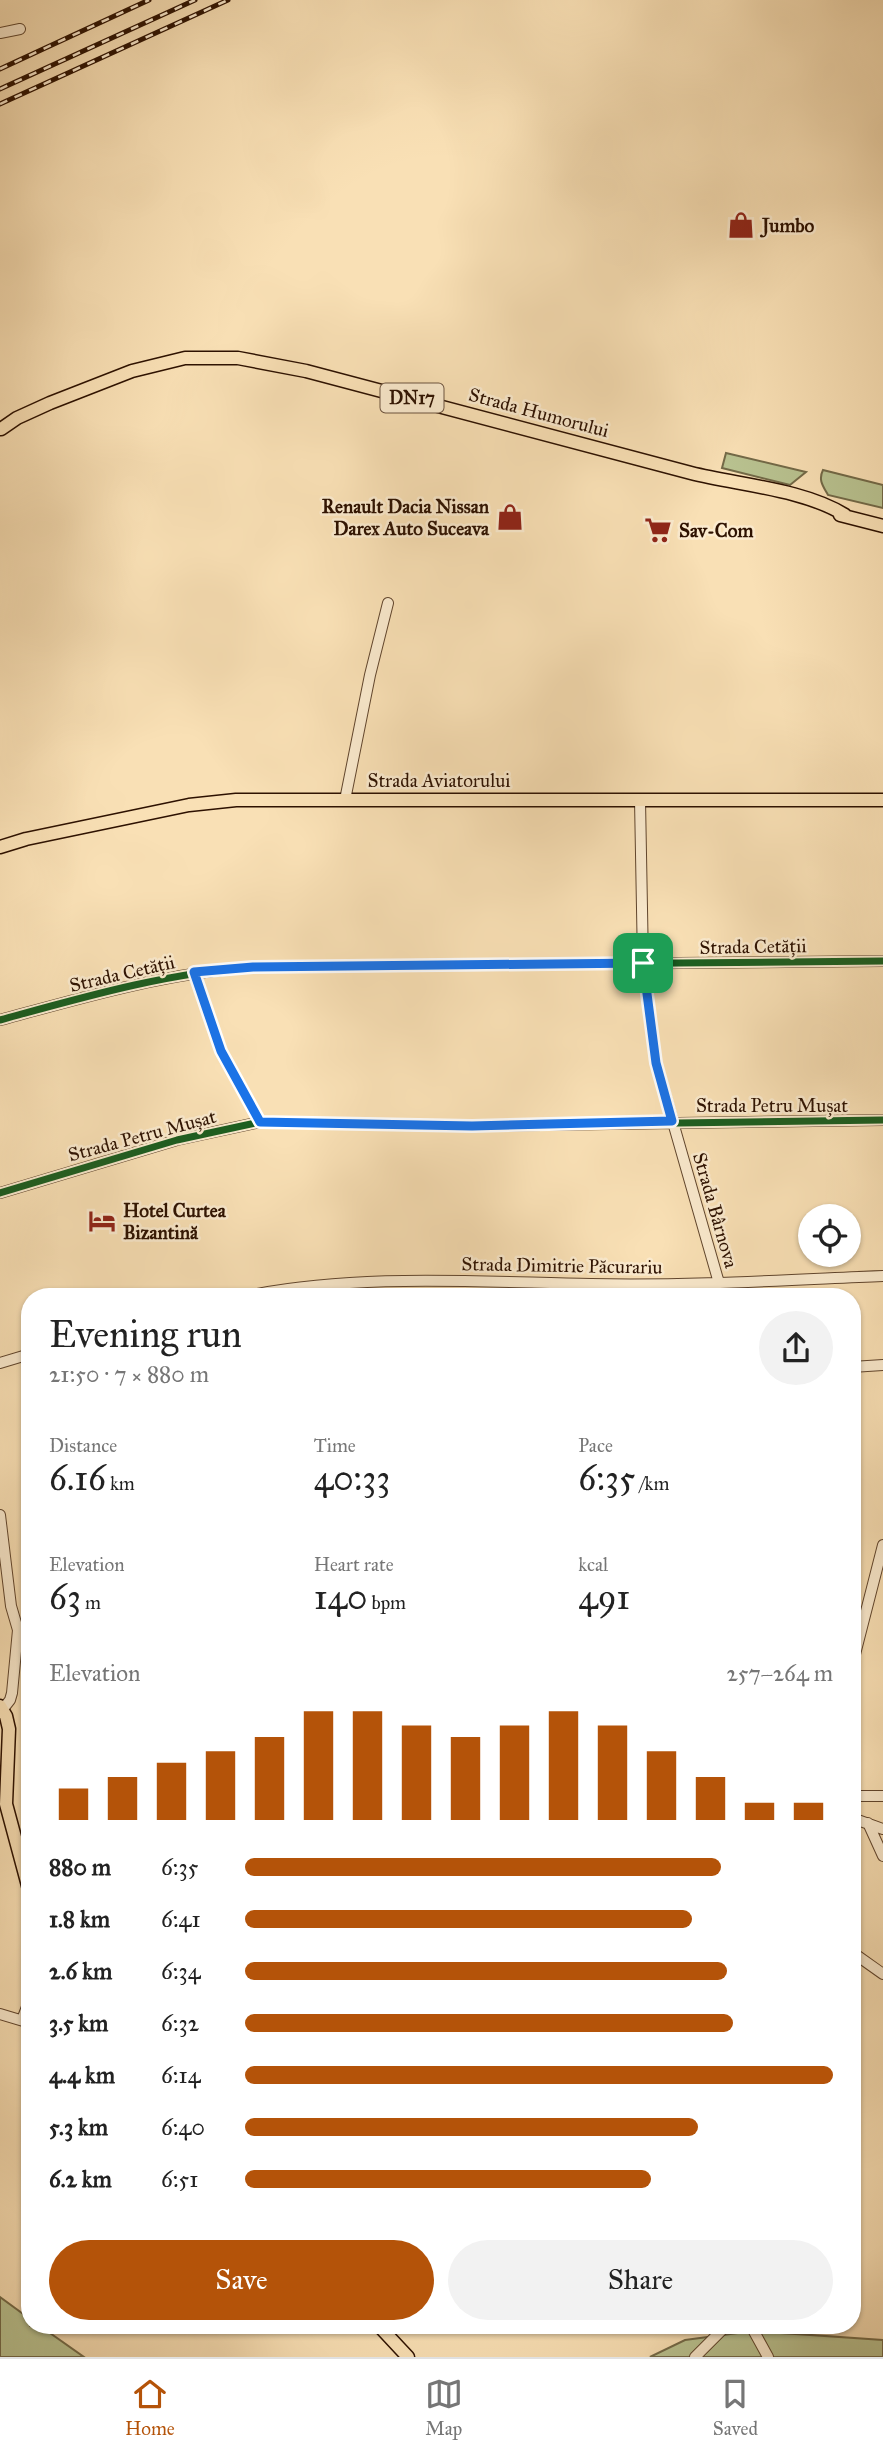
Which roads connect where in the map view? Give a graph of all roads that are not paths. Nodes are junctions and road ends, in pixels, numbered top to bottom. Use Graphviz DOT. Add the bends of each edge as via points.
graph roads {
  1 [pos="20,29"];
  2 [pos="0,33"];
  3 [pos="1,430"];
  4 [pos="883,526"];
  5 [pos="388,603"];
  6 [pos="345,800"];
  7 [pos="640,800"];
  8 [pos="883,800"];
  9 [pos="0,847"];
  10 [pos="883,961"];
  11 [pos="643,963"];
  12 [pos="194,972"];
  13 [pos="0,1020"];
  14 [pos="883,1120"];
  15 [pos="672,1121"];
  16 [pos="260,1122"];
  17 [pos="0,1193"];
  18 [pos="883,1276"];
  19 [pos="718,1282"];
  20 [pos="303,1288"];
  21 [pos="720,1288"];
  22 [pos="21,1357"];
  23 [pos="0,1363"];
  24 [pos="883,1366"];
  25 [pos="861,1367"];
  26 [pos="0,1516"];
  27 [pos="883,1545"];
  28 [pos="21,1628"];
  29 [pos="18,1630"];
  30 [pos="861,1631"];
  31 [pos="1,1707"];
  32 [pos="861,1796"];
  33 [pos="883,1796"];
  34 [pos="3,1808"];
  35 [pos="861,1823"];
  36 [pos="867,1824"];
  37 [pos="883,1829"];
  38 [pos="883,1856"];
  39 [pos="21,1865"];
  40 [pos="861,1960"];
  41 [pos="883,1974"];
  42 [pos="0,2014"];
  43 [pos="21,2020"];
  44 [pos="387,2334"];
  45 [pos="718,2334"];
  46 [pos="755,2334"];
  47 [pos="408,2357"];
  48 [pos="695,2357"];
  49 [pos="768,2357"];
  1 -- 2 [label="street"];
  3 -- 4 [label="main road, Strada Humorului / DN17" via="76,392 171,360 212,356 259,360"];
  5 -- 6 [label="street"];
  6 -- 7 [label="main road, Strada Aviatorului"];
  6 -- 9 [label="main road, Strada Aviatorului" via="188,805"];
  7 -- 8 [label="main road, Strada Aviatorului"];
  7 -- 11 [label="street, Strada Bârnova"];
  10 -- 11 [label="street, Strada Cetății"];
  11 -- 12 [label="street, Strada Cetății" via="253,967"];
  11 -- 15 [label="street, Strada Bârnova" via="656,1063"];
  12 -- 13 [label="street, Strada Cetății"];
  12 -- 16 [label="street" via="221,1051"];
  14 -- 15 [label="street, Strada Petru Mușat"];
  15 -- 16 [label="street, Strada Petru Mușat" via="472,1126"];
  15 -- 19 [label="street, Strada Bârnova"];
  16 -- 17 [label="street, Strada Petru Mușat" via="177,1140"];
  18 -- 19 [label="street, Strada Dimitrie Păcurariu"];
  19 -- 20 [label="street, Strada Dimitrie Păcurariu" via="414,1282"];
  19 -- 21 [label="street, Strada Bârnova"];
  22 -- 23 [label="street"];
  24 -- 25 [label="street"];
  26 -- 29 [label="street"];
  27 -- 30 [label="street"];
  28 -- 29 [label="street"];
  29 -- 31 [label="street" via="12,1693"];
  31 -- 34 [label="main road" via="9,1735"];
  32 -- 33 [label="street"];
  34 -- 39 [label="main road"];
  35 -- 36 [label="street"];
  36 -- 37 [label="street"];
  36 -- 38 [label="street"];
  40 -- 41 [label="street"];
  42 -- 43 [label="street"];
  44 -- 47 [label="main road"];
  45 -- 48 [label="street"];
  46 -- 49 [label="street"];
}
